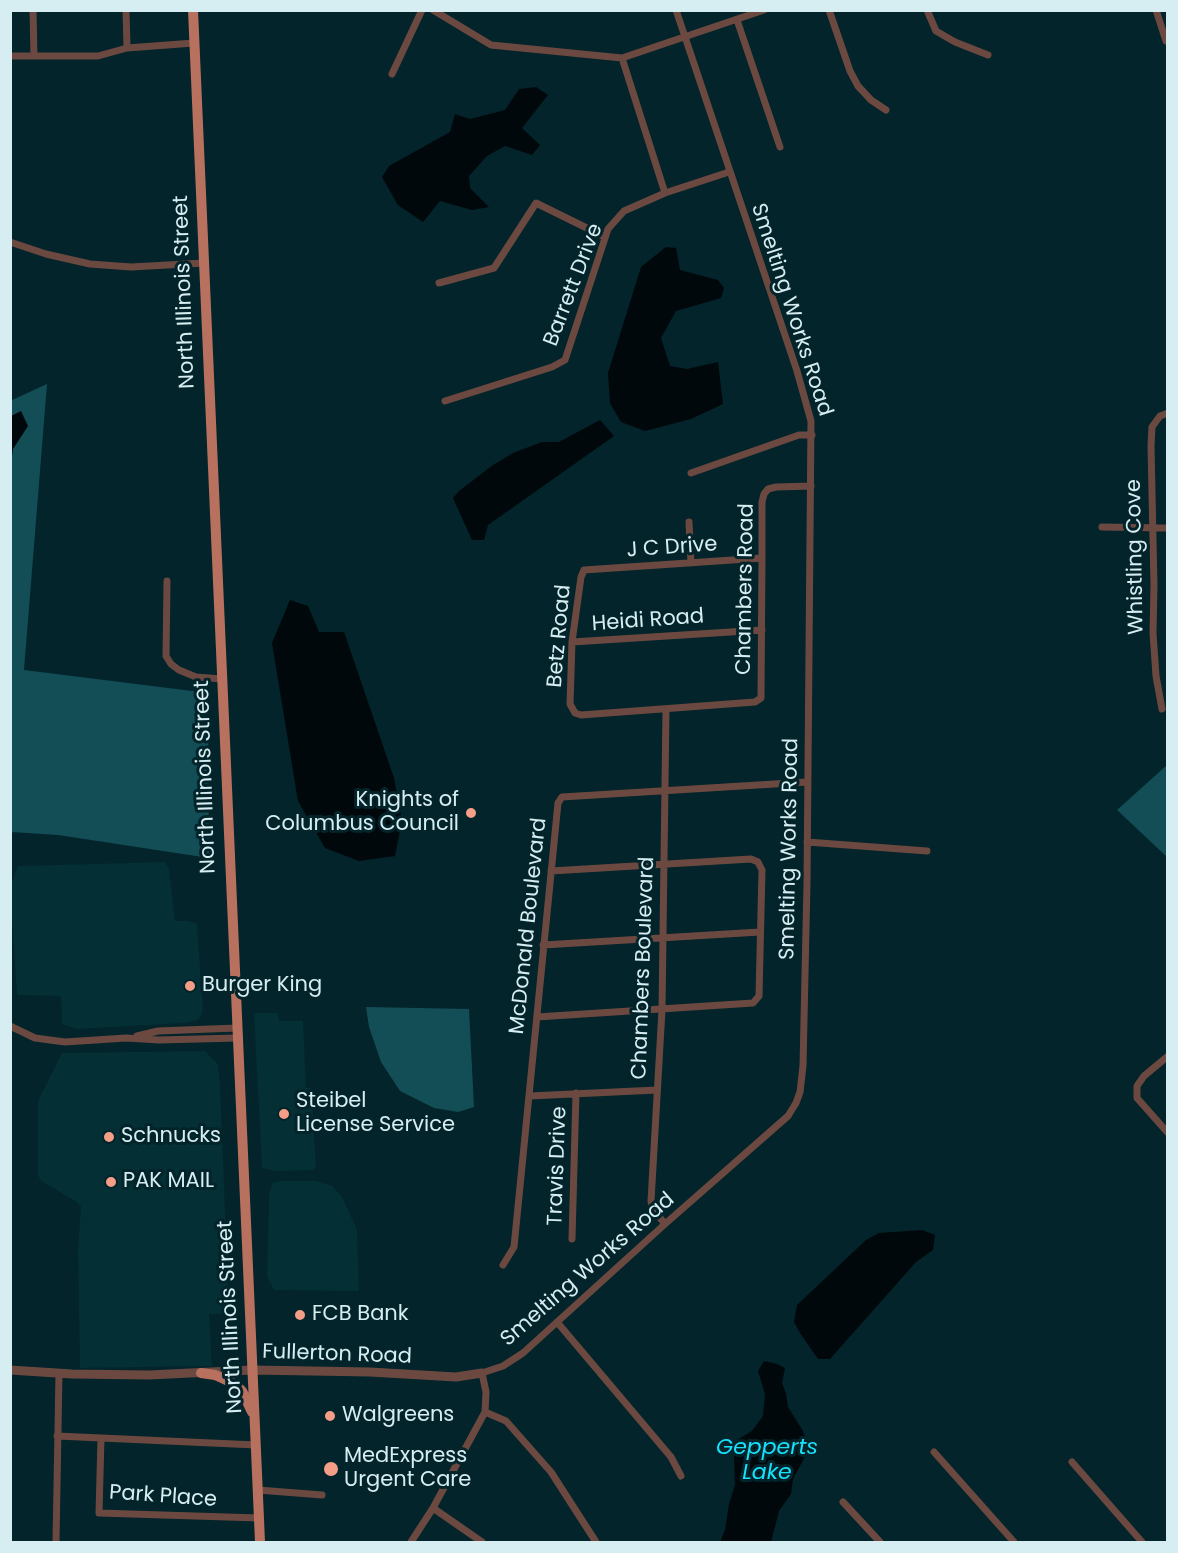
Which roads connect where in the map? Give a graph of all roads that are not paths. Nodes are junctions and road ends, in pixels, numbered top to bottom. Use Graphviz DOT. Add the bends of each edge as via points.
graph roads {
  1 [pos="33,10"];
  2 [pos="126,10"];
  3 [pos="192,10"];
  4 [pos="422,10"];
  5 [pos="433,10"];
  6 [pos="676,10"];
  7 [pos="764,10"];
  8 [pos="829,10"];
  9 [pos="927,10"];
  10 [pos="1156,10"];
  11 [pos="737,20"];
  12 [pos="683,37"];
  13 [pos="1167,41"];
  14 [pos="194,44"];
  15 [pos="127,48"];
  16 [pos="988,55"];
  17 [pos="10,56"];
  18 [pos="34,57"];
  19 [pos="622,58"];
  20 [pos="392,74"];
  21 [pos="886,110"];
  22 [pos="780,147"];
  23 [pos="729,172"];
  24 [pos="665,193"];
  25 [pos="604,237"];
  26 [pos="11,243"];
  27 [pos="204,263"];
  28 [pos="439,283"];
  29 [pos="445,401"];
  30 [pos="1167,413"];
  31 [pos="812,435"];
  32 [pos="691,473"];
  33 [pos="812,486"];
  34 [pos="689,522"];
  35 [pos="1102,527"];
  36 [pos="1152,527"];
  37 [pos="1167,528"];
  38 [pos="762,558"];
  39 [pos="691,563"];
  40 [pos="584,570"];
  41 [pos="167,581"];
  42 [pos="762,630"];
  43 [pos="572,642"];
  44 [pos="222,679"];
  45 [pos="1162,708"];
  46 [pos="666,709"];
  47 [pos="807,782"];
  48 [pos="666,790"];
  49 [pos="807,842"];
  50 [pos="927,850"];
  51 [pos="665,864"];
  52 [pos="550,871"];
  53 [pos="760,932"];
  54 [pos="663,937"];
  55 [pos="543,945"];
  56 [pos="662,1010"];
  57 [pos="537,1017"];
  58 [pos="10,1026"];
  59 [pos="237,1033"];
  60 [pos="1167,1056"];
  61 [pos="657,1089"];
  62 [pos="576,1093"];
  63 [pos="530,1096"];
  64 [pos="1167,1133"];
  65 [pos="664,1224"];
  66 [pos="572,1239"];
  67 [pos="503,1265"];
  68 [pos="557,1322"];
  69 [pos="10,1370"];
  70 [pos="252,1371"];
  71 [pos="59,1373"];
  72 [pos="201,1373"];
  73 [pos="482,1373"];
  74 [pos="485,1412"];
  75 [pos="254,1418"];
  76 [pos="57,1436"];
  77 [pos="101,1438"];
  78 [pos="256,1445"];
  79 [pos="934,1452"];
  80 [pos="1072,1462"];
  81 [pos="681,1476"];
  82 [pos="258,1490"];
  83 [pos="322,1495"];
  84 [pos="843,1502"];
  85 [pos="433,1508"];
  86 [pos="259,1518"];
  87 [pos="56,1542"];
  88 [pos="260,1542"];
  89 [pos="411,1542"];
  90 [pos="483,1542"];
  91 [pos="596,1542"];
  92 [pos="880,1542"];
  93 [pos="1014,1542"];
  94 [pos="1142,1542"];
  1 -- 18 [label="street"];
  2 -- 15 [label="street"];
  3 -- 14 [label="main road, North Illinois Street"];
  4 -- 20 [label="street"];
  5 -- 19 [label="street" via="491,45"];
  6 -- 12 [label="street, Smelting Works Road"];
  7 -- 11 [label="street"];
  8 -- 21 [label="street" via="854,79"];
  9 -- 16 [label="street" via="936,30"];
  10 -- 13 [label="street"];
  11 -- 12 [label="street"];
  11 -- 22 [label="street"];
  12 -- 19 [label="street"];
  12 -- 23 [label="street, Smelting Works Road"];
  14 -- 15 [label="street"];
  14 -- 27 [label="main road, North Illinois Street"];
  15 -- 18 [label="street" via="98,56"];
  17 -- 18 [label="street"];
  19 -- 24 [label="street"];
  23 -- 24 [label="street, Barrett Drive"];
  23 -- 31 [label="street, Smelting Works Road" via="805,396"];
  24 -- 25 [label="street, Barrett Drive" via="624,211"];
  25 -- 28 [label="street" via="536,203 494,268"];
  25 -- 29 [label="street, Barrett Drive" via="565,360 552,368"];
  26 -- 27 [label="street" via="90,264 131,267"];
  27 -- 44 [label="main road, North Illinois Street"];
  30 -- 36 [label="street, Whistling Cove" via="1152,427"];
  31 -- 32 [label="street" via="799,435"];
  31 -- 33 [label="street, Smelting Works Road"];
  33 -- 38 [label="street, Chambers Road" via="776,487 764,494"];
  33 -- 47 [label="street, Smelting Works Road"];
  34 -- 39 [label="street"];
  35 -- 36 [label="street"];
  36 -- 37 [label="street"];
  36 -- 45 [label="street, Whistling Cove" via="1156,676"];
  38 -- 39 [label="street, J C Drive"];
  38 -- 42 [label="street, Chambers Road"];
  39 -- 40 [label="street, J C Drive"];
  40 -- 43 [label="street, Betz Road"];
  41 -- 44 [label="street" via="166,656 179,670 196,677"];
  42 -- 43 [label="street, Heidi Road"];
  42 -- 46 [label="street, Chambers Road" via="761,698 755,702"];
  43 -- 46 [label="street, Betz Road" via="570,705 575,713"];
  44 -- 59 [label="main road, North Illinois Street"];
  46 -- 48 [label="street, Chambers Boulevard"];
  47 -- 48 [label="street, McDonald Boulevard"];
  47 -- 49 [label="street, Smelting Works Road"];
  48 -- 51 [label="street, Chambers Boulevard"];
  48 -- 52 [label="street, McDonald Boulevard" via="562,797"];
  49 -- 50 [label="street"];
  49 -- 65 [label="street, Smelting Works Road" via="803,1066 796,1103 788,1116"];
  51 -- 52 [label="street"];
  51 -- 53 [label="street" via="751,859 758,862 762,870"];
  51 -- 54 [label="street, Chambers Boulevard"];
  52 -- 55 [label="street, McDonald Boulevard"];
  53 -- 54 [label="street"];
  53 -- 56 [label="street" via="759,996 753,1003"];
  54 -- 55 [label="street"];
  54 -- 56 [label="street, Chambers Boulevard"];
  55 -- 57 [label="street, McDonald Boulevard"];
  56 -- 57 [label="street"];
  56 -- 61 [label="street, Chambers Boulevard"];
  57 -- 63 [label="street, McDonald Boulevard"];
  58 -- 59 [label="street" via="50,1041 159,1040"];
  59 -- 70 [label="main road, North Illinois Street"];
  60 -- 64 [label="street" via="1144,1076 1137,1086 1137,1098"];
  61 -- 62 [label="street"];
  61 -- 65 [label="street, Chambers Boulevard" via="651,1201"];
  62 -- 63 [label="street"];
  62 -- 66 [label="street, Travis Drive"];
  63 -- 67 [label="street, McDonald Boulevard" via="514,1247"];
  65 -- 68 [label="street, Smelting Works Road"];
  68 -- 73 [label="street, Smelting Works Road" via="523,1353"];
  68 -- 81 [label="street" via="671,1457"];
  69 -- 71 [label="street, Fullerton Road"];
  70 -- 72 [label="street, Fullerton Road"];
  70 -- 73 [label="street, Fullerton Road" via="370,1371 456,1377"];
  70 -- 75 [label="main road, North Illinois Street"];
  71 -- 72 [label="street, Fullerton Road"];
  71 -- 76 [label="street"];
  72 -- 75 [label="main road" via="235,1384"];
  73 -- 74 [label="street"];
  74 -- 85 [label="street"];
  74 -- 91 [label="street" via="506,1421 551,1472"];
  75 -- 78 [label="main road, North Illinois Street"];
  76 -- 77 [label="street"];
  76 -- 87 [label="street"];
  77 -- 78 [label="street"];
  77 -- 86 [label="street, Park Place" via="99,1513"];
  78 -- 82 [label="main road, North Illinois Street"];
  79 -- 93 [label="street"];
  80 -- 94 [label="street"];
  82 -- 83 [label="street"];
  82 -- 86 [label="main road, North Illinois Street"];
  84 -- 92 [label="street"];
  85 -- 89 [label="street"];
  85 -- 90 [label="street"];
  86 -- 88 [label="main road, North Illinois Street"];
}
